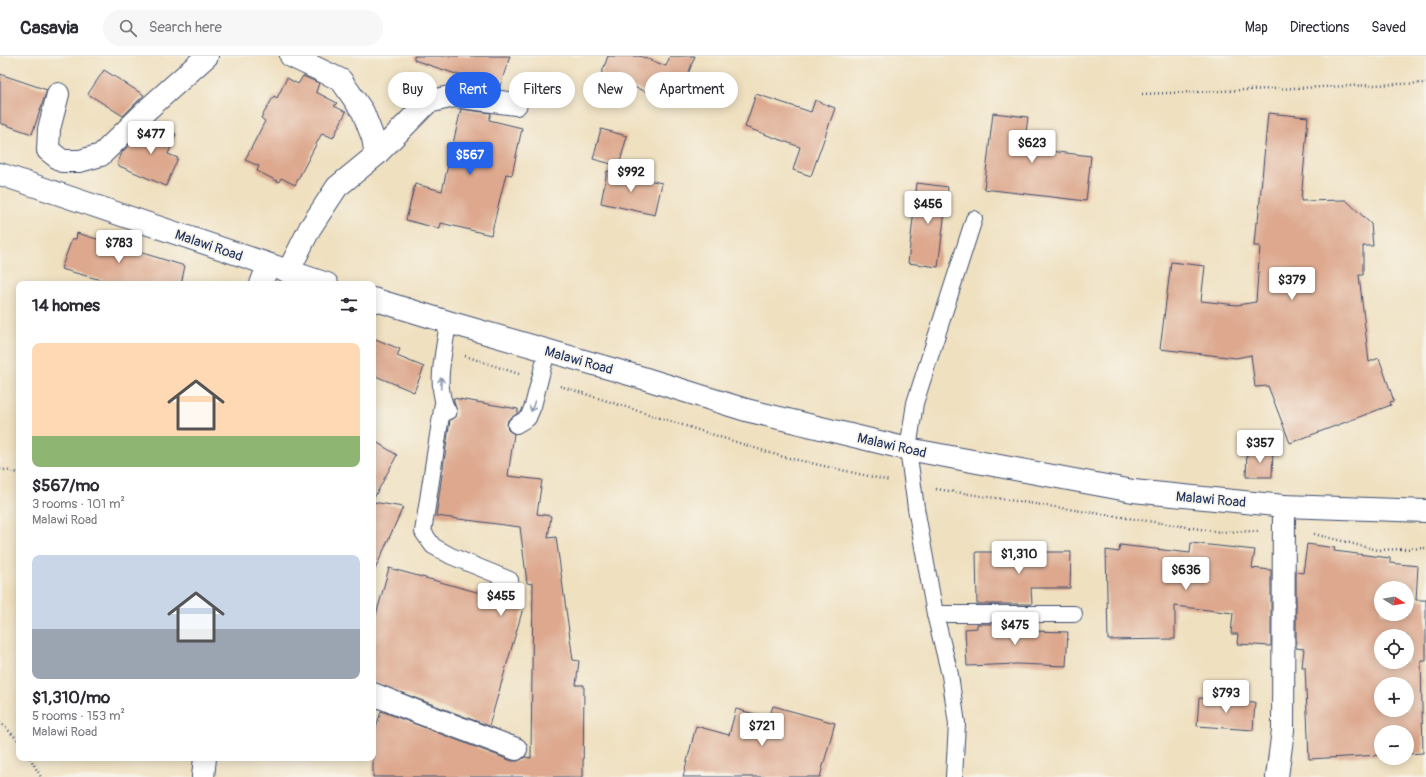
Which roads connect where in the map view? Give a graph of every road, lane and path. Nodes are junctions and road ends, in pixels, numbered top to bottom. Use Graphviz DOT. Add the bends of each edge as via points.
graph roads {
  1 [pos="207,56"];
  2 [pos="291,56"];
  3 [pos="1426,83"];
  4 [pos="58,94"];
  5 [pos="1142,94"];
  6 [pos="509,103"];
  7 [pos="376,155"];
  8 [pos="0,174"];
  9 [pos="974,220"];
  10 [pos="273,274"];
  11 [pos="311,281"];
  12 [pos="376,300"];
  13 [pos="448,322"];
  14 [pos="547,351"];
  15 [pos="516,425"];
  16 [pos="908,449"];
  17 [pos="0,469"];
  18 [pos="16,472"];
  19 [pos="1284,506"];
  20 [pos="1426,511"];
  21 [pos="510,580"];
  22 [pos="935,614"];
  23 [pos="1074,614"];
  24 [pos="376,695"];
  25 [pos="0,722"];
  26 [pos="16,738"];
  27 [pos="516,748"];
  28 [pos="32,761"];
  29 [pos="205,761"];
  30 [pos="41,777"];
  31 [pos="203,777"];
  32 [pos="954,777"];
  33 [pos="1277,777"];
  1 -- 4 [label="main road" via="101,155 80,161 62,161 48,150"];
  2 -- 7 [label="main road" via="341,80 363,112 373,138"];
  3 -- 5 [label="path"];
  6 -- 7 [label="main road" via="454,96 428,102"];
  7 -- 10 [label="main road" via="337,187 310,228"];
  8 -- 10 [label="main road, Malawi Road"];
  9 -- 16 [label="lane" via="915,403"];
  10 -- 11 [label="main road, Malawi Road"];
  12 -- 13 [label="main road, Malawi Road"];
  13 -- 14 [label="main road, Malawi Road"];
  21 -- 13 [label="lane, one-way" via="451,556 433,546 423,532 447,408 440,387"];
  14 -- 15 [label="lane, one-way" via="534,406 528,418"];
  14 -- 16 [label="main road, Malawi Road" via="746,410"];
  16 -- 19 [label="main road, Malawi Road" via="1133,491"];
  16 -- 22 [label="lane"];
  17 -- 18 [label="path"];
  19 -- 20 [label="main road, Malawi Road"];
  19 -- 33 [label="main road" via="1283,730"];
  22 -- 23 [label="lane"];
  22 -- 32 [label="lane" via="950,675 956,724"];
  24 -- 27 [label="main road"];
  25 -- 26 [label="path"];
  28 -- 30 [label="path"];
  29 -- 31 [label="main road"];
}
